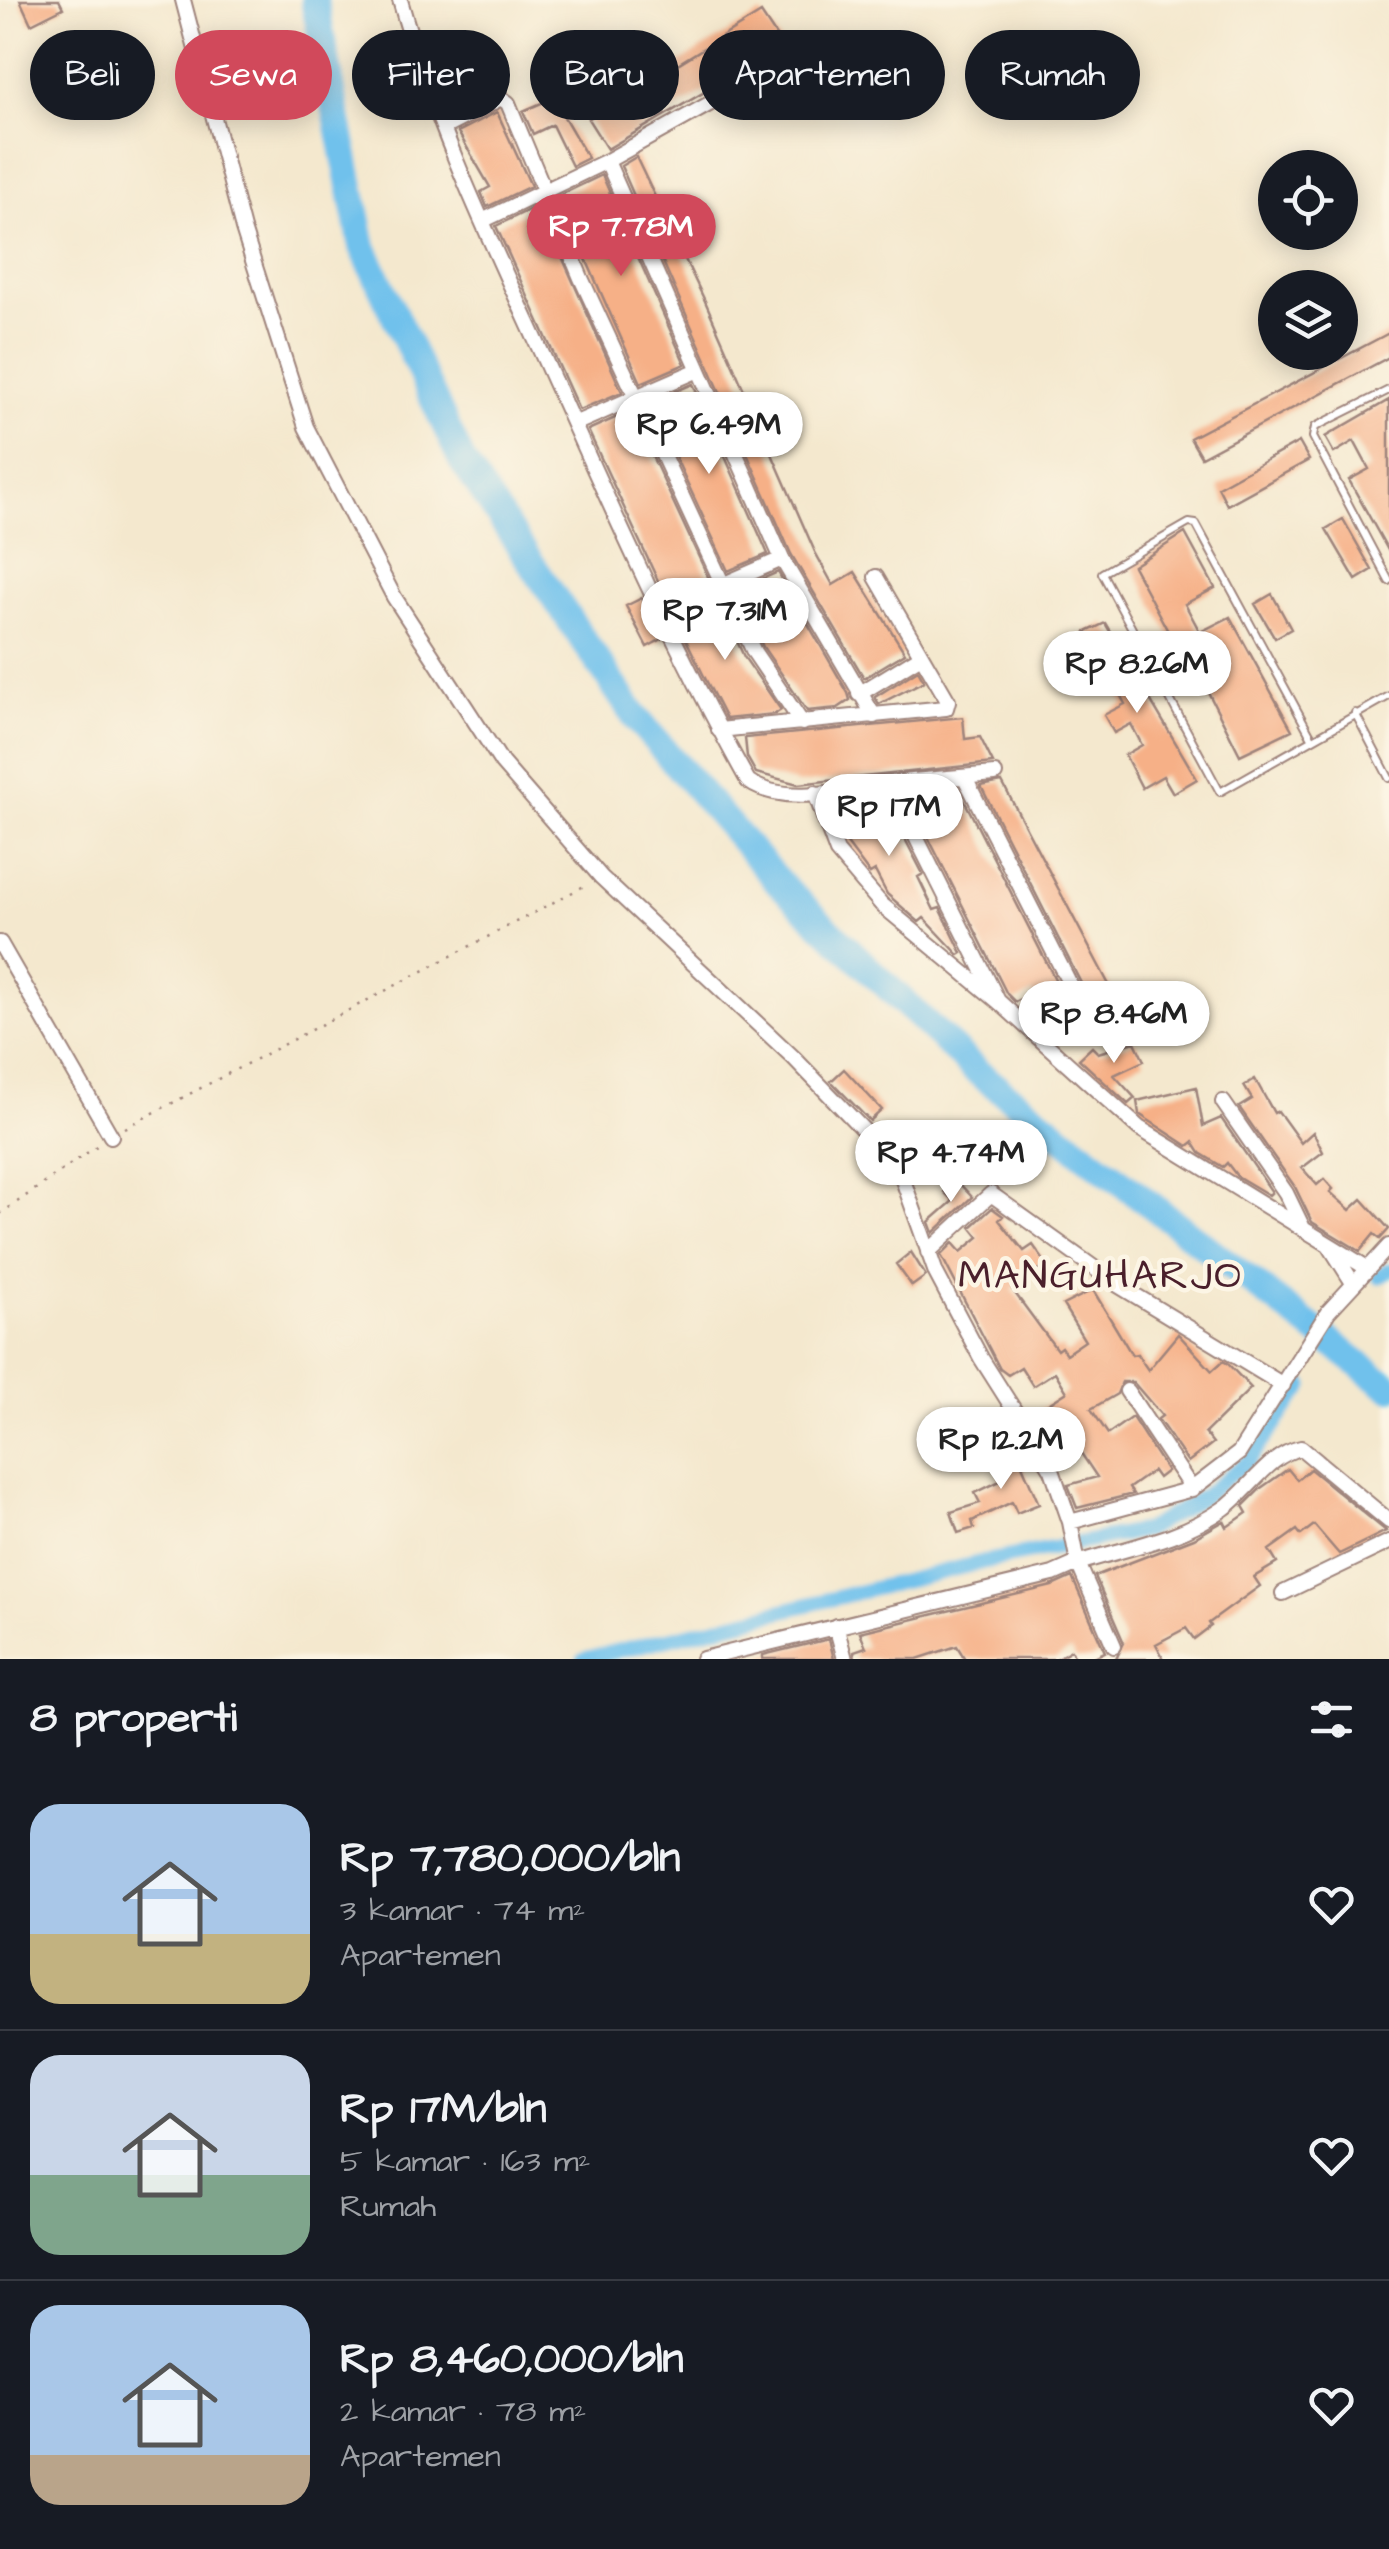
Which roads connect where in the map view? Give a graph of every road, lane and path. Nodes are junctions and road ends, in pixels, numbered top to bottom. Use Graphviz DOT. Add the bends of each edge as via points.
graph roads {
  1 [pos="183,0"];
  2 [pos="400,0"];
  3 [pos="408,30"];
  4 [pos="699,109"];
  5 [pos="510,110"];
  6 [pos="442,120"];
  7 [pos="458,120"];
  8 [pos="445,127"];
  9 [pos="607,161"];
  10 [pos="547,190"];
  11 [pos="482,221"];
  12 [pos="696,370"];
  13 [pos="1389,390"];
  14 [pos="635,397"];
  15 [pos="574,424"];
  16 [pos="782,559"];
  17 [pos="876,577"];
  18 [pos="1389,580"];
  19 [pos="722,585"];
  20 [pos="662,611"];
  21 [pos="921,656"];
  22 [pos="859,694"];
  23 [pos="1389,696"];
  24 [pos="1355,713"];
  25 [pos="874,716"];
  26 [pos="802,723"];
  27 [pos="719,730"];
  28 [pos="1311,736"];
  29 [pos="996,774"];
  30 [pos="965,778"];
  31 [pos="1389,778"];
  32 [pos="889,783"];
  33 [pos="815,793"];
  34 [pos="601,877"];
  35 [pos="0,943"];
  36 [pos="998,1000"];
  37 [pos="1032,1032"];
  38 [pos="1223,1102"];
  39 [pos="111,1136"];
  40 [pos="0,1214"];
  41 [pos="1302,1226"];
  42 [pos="1326,1240"];
  43 [pos="1389,1246"];
  44 [pos="928,1252"];
  45 [pos="1367,1268"];
  46 [pos="1353,1283"];
  47 [pos="1282,1385"];
  48 [pos="1127,1392"];
  49 [pos="1192,1490"];
  50 [pos="1389,1521"];
  51 [pos="1072,1526"];
  52 [pos="1389,1542"];
  53 [pos="1077,1558"];
  54 [pos="1283,1593"];
  55 [pos="836,1626"];
  56 [pos="1114,1646"];
  57 [pos="727,1656"];
  58 [pos="703,1659"];
  59 [pos="845,1659"];
  1 -- 34 [label="street" via="243,229 306,428 394,597 502,763"];
  2 -- 3 [label="street"];
  4 -- 9 [label="street"];
  5 -- 10 [label="street"];
  6 -- 8 [label="street"];
  7 -- 8 [label="street"];
  8 -- 11 [label="street"];
  9 -- 10 [label="street"];
  9 -- 12 [label="street"];
  10 -- 11 [label="street"];
  10 -- 14 [label="street"];
  11 -- 15 [label="street"];
  12 -- 14 [label="street"];
  12 -- 16 [label="street"];
  13 -- 18 [label="lane" via="1315,427 1314,437"];
  14 -- 15 [label="street"];
  14 -- 19 [label="street"];
  15 -- 20 [label="street"];
  16 -- 19 [label="street"];
  16 -- 22 [label="street"];
  17 -- 21 [label="street"];
  19 -- 20 [label="street"];
  19 -- 26 [label="street" via="754,652"];
  20 -- 27 [label="street"];
  21 -- 22 [label="street"];
  21 -- 25 [label="street" via="946,708"];
  22 -- 25 [label="street"];
  23 -- 24 [label="lane"];
  24 -- 28 [label="lane"];
  24 -- 31 [label="lane"];
  25 -- 26 [label="street"];
  26 -- 27 [label="street"];
  27 -- 33 [label="street" via="754,786"];
  28 -- 28 [label="lane" via="1196,524 1102,573 1216,790 1225,792"];
  29 -- 30 [label="street"];
  30 -- 32 [label="street"];
  30 -- 37 [label="street" via="1078,1000 1076,1013"];
  32 -- 33 [label="street"];
  32 -- 36 [label="street"];
  33 -- 36 [label="street" via="848,867 882,905"];
  34 -- 39 [label="path"];
  34 -- 44 [label="street" via="873,1140 903,1180"];
  35 -- 39 [label="street"];
  36 -- 37 [label="street"];
  37 -- 41 [label="street" via="1139,1128"];
  38 -- 41 [label="street"];
  39 -- 40 [label="path"];
  41 -- 42 [label="street"];
  42 -- 45 [label="street"];
  42 -- 46 [label="street"];
  43 -- 45 [label="street"];
  44 -- 47 [label="street" via="992,1194 1118,1285"];
  44 -- 51 [label="street" via="981,1358 1052,1470"];
  45 -- 46 [label="street"];
  46 -- 47 [label="street"];
  47 -- 49 [label="street" via="1239,1453"];
  48 -- 49 [label="street"];
  49 -- 51 [label="street"];
  50 -- 53 [label="street" via="1301,1448 1280,1456 1223,1509 1186,1530"];
  51 -- 53 [label="street"];
  52 -- 54 [label="street"];
  53 -- 55 [label="street" via="1053,1574"];
  53 -- 56 [label="street"];
  55 -- 57 [label="street"];
  55 -- 59 [label="street"];
  57 -- 58 [label="street"];
}
